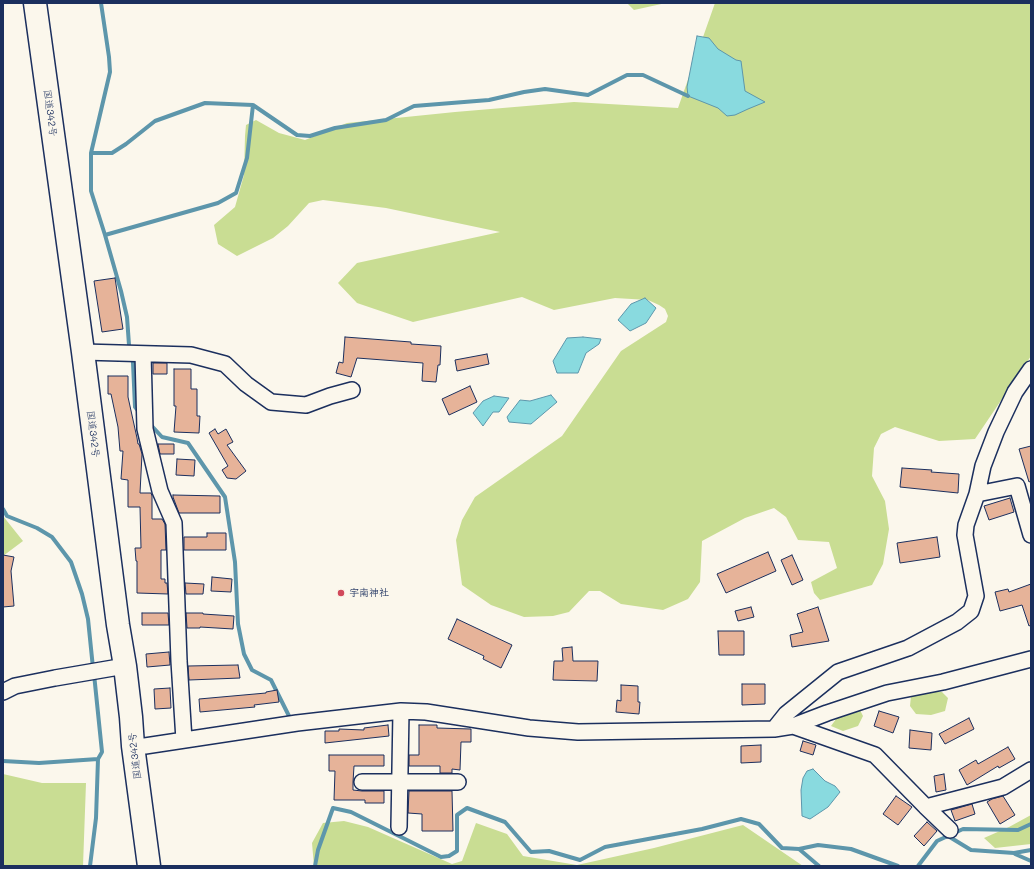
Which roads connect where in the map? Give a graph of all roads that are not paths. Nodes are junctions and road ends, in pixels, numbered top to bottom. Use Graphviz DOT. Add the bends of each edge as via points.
graph roads {
  1 [pos="35,3"];
  2 [pos="82,352"];
  3 [pos="143,354"];
  4 [pos="1031,369"];
  5 [pos="352,390"];
  6 [pos="977,494"];
  7 [pos="1031,535"];
  8 [pos="1031,659"];
  9 [pos="125,666"];
  10 [pos="3,692"];
  11 [pos="401,711"];
  12 [pos="793,726"];
  13 [pos="774,729"];
  14 [pos="184,740"];
  15 [pos="133,746"];
  16 [pos="1031,770"];
  17 [pos="362,782"];
  18 [pos="400,782"];
  19 [pos="458,782"];
  20 [pos="926,808"];
  21 [pos="399,827"];
  22 [pos="950,830"];
  23 [pos="149,866"];
  1 -- 2 [label="highway, 国道342号"];
  2 -- 3 [label="street"];
  2 -- 9 [label="highway, 国道342号"];
  3 -- 5 [label="street" via="191,355 226,364 246,384 271,402 306,404"];
  3 -- 14 [label="street" via="145,429 160,491 174,523"];
  4 -- 6 [label="street" via="1015,392 996,432"];
  6 -- 7 [label="street" via="1017,486"];
  6 -- 13 [label="street" via="966,524 965,535 976,596 971,611 957,622 908,648 838,672 786,714"];
  8 -- 12 [label="street" via="944,682 887,693"];
  9 -- 10 [label="street" via="15,686"];
  9 -- 15 [label="highway, 国道342号"];
  11 -- 13 [label="street" via="578,732"];
  11 -- 14 [label="street"];
  11 -- 18 [label="street"];
  12 -- 13 [label="street"];
  12 -- 20 [label="street" via="875,755"];
  14 -- 15 [label="street"];
  15 -- 23 [label="highway, 国道342号"];
  16 -- 20 [label="street" via="1003,787"];
  17 -- 18 [label="street"];
  18 -- 19 [label="street"];
  18 -- 21 [label="street"];
  20 -- 22 [label="street"];
}
